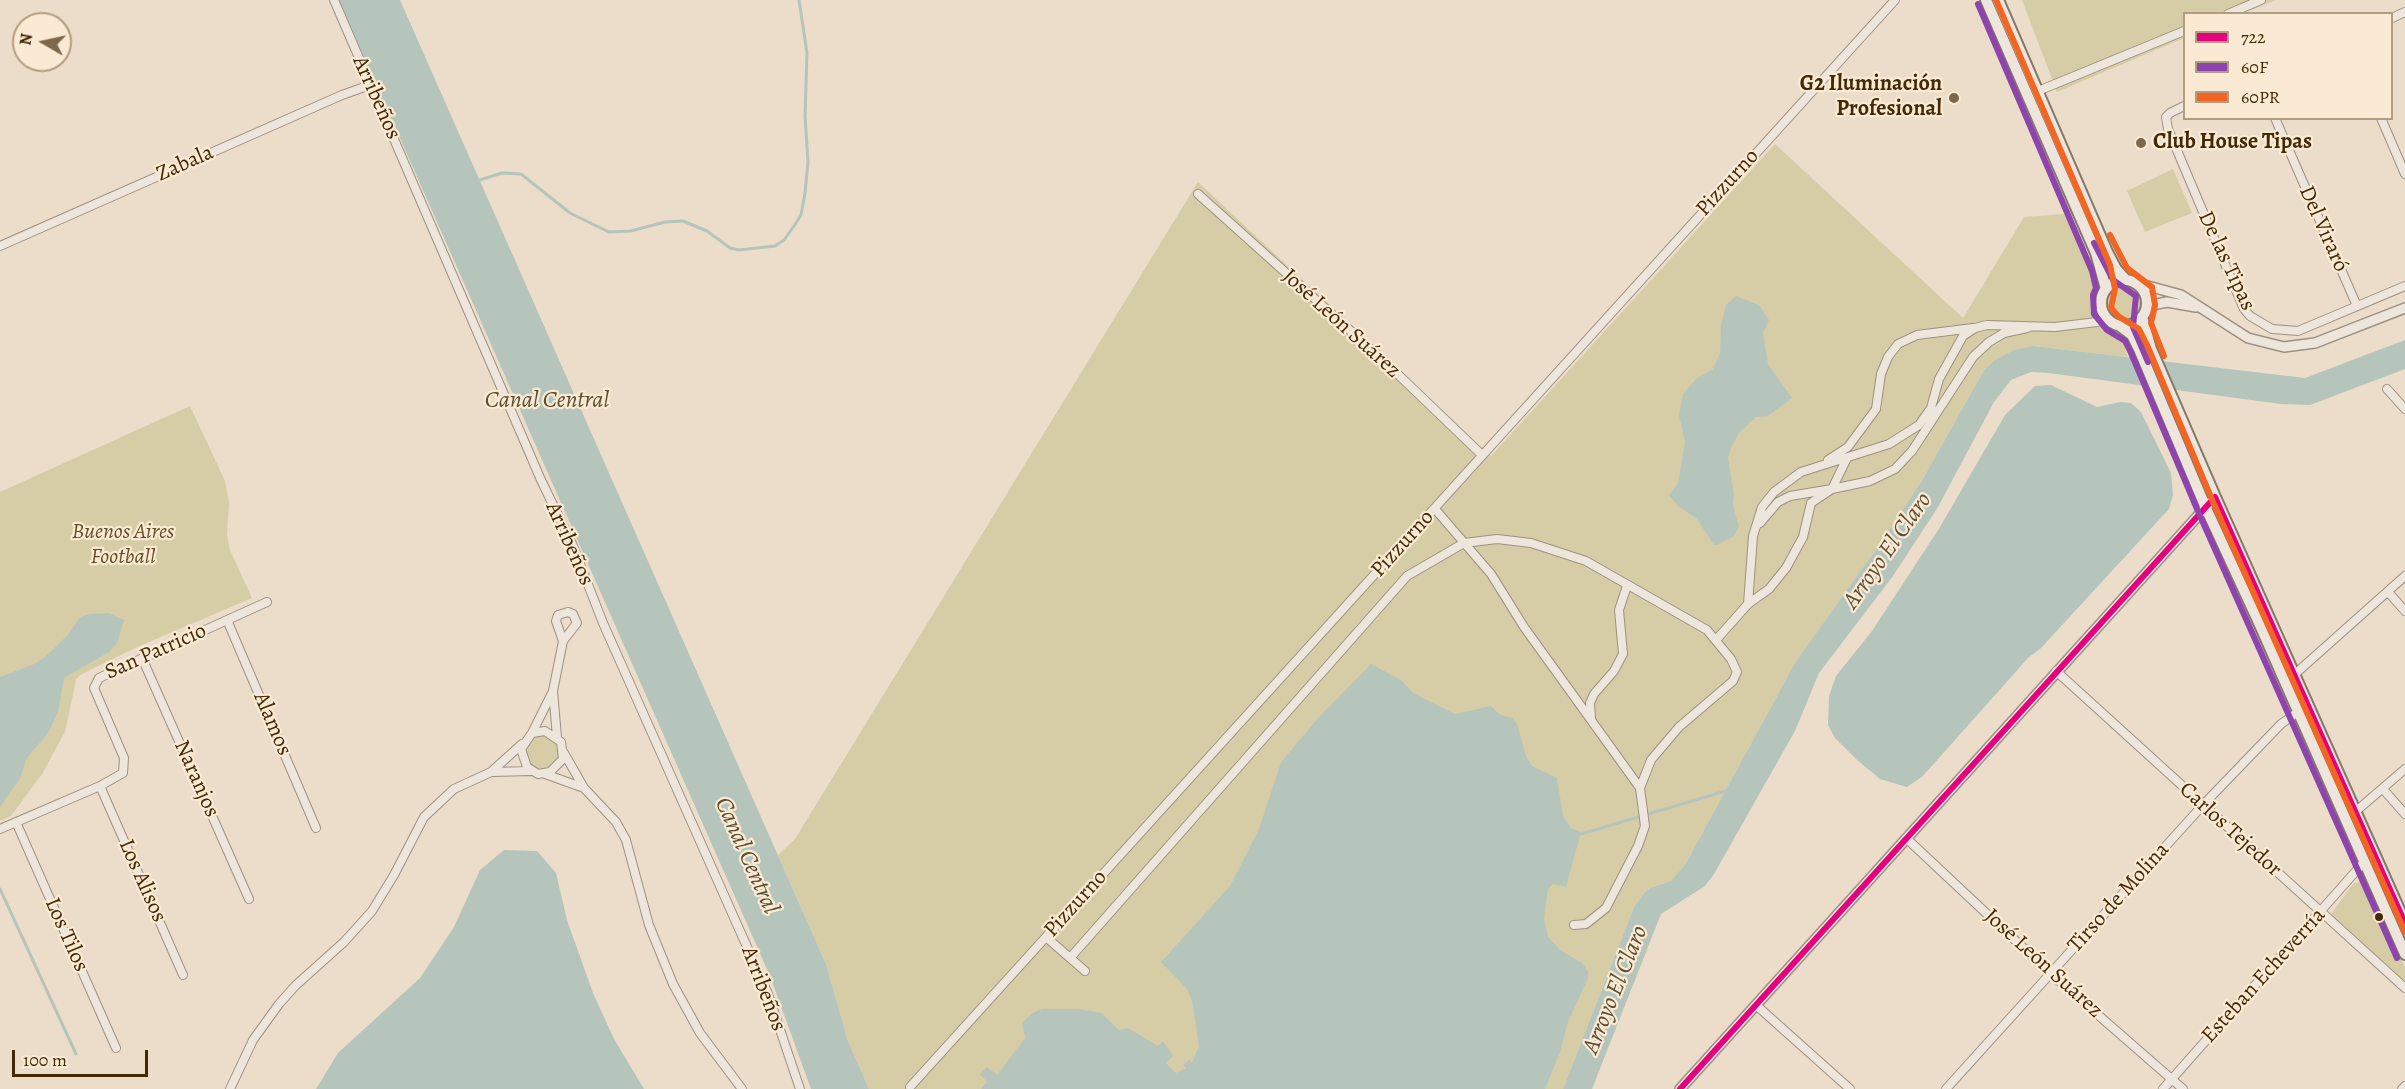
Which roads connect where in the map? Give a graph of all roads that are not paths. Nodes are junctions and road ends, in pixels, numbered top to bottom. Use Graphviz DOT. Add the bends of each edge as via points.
graph roads {
  1 [pos="334,0"];
  2 [pos="1894,0"];
  3 [pos="1986,0"];
  4 [pos="1998,0"];
  5 [pos="2261,0"];
  6 [pos="2233,12"];
  7 [pos="2183,31"];
  8 [pos="370,85"];
  9 [pos="2038,91"];
  10 [pos="2183,107"];
  11 [pos="2276,120"];
  12 [pos="2382,120"];
  13 [pos="2405,174"];
  14 [pos="1198,194"];
  15 [pos="0,246"];
  16 [pos="2130,281"];
  17 [pos="2405,286"];
  18 [pos="2106,289"];
  19 [pos="2357,306"];
  20 [pos="2198,308"];
  21 [pos="2405,308"];
  22 [pos="2143,315"];
  23 [pos="2106,318"];
  24 [pos="2036,326"];
  25 [pos="2120,326"];
  26 [pos="1975,328"];
  27 [pos="2387,388"];
  28 [pos="2405,409"];
  29 [pos="1482,455"];
  30 [pos="1847,458"];
  31 [pos="1823,464"];
  32 [pos="1832,489"];
  33 [pos="2215,497"];
  34 [pos="2205,506"];
  35 [pos="1435,509"];
  36 [pos="1753,536"];
  37 [pos="1464,543"];
  38 [pos="2405,576"];
  39 [pos="1627,586"];
  40 [pos="2388,592"];
  41 [pos="267,602"];
  42 [pos="1748,604"];
  43 [pos="2405,611"];
  44 [pos="227,620"];
  45 [pos="563,640"];
  46 [pos="1716,640"];
  47 [pos="142,658"];
  48 [pos="2056,671"];
  49 [pos="2295,674"];
  50 [pos="553,691"];
  51 [pos="2298,712"];
  52 [pos="1591,720"];
  53 [pos="532,733"];
  54 [pos="557,737"];
  55 [pos="523,743"];
  56 [pos="564,753"];
  57 [pos="2405,769"];
  58 [pos="532,771"];
  59 [pos="491,772"];
  60 [pos="544,774"];
  61 [pos="100,786"];
  62 [pos="584,788"];
  63 [pos="1640,788"];
  64 [pos="2383,789"];
  65 [pos="2202,806"];
  66 [pos="2355,812"];
  67 [pos="2405,814"];
  68 [pos="16,822"];
  69 [pos="316,828"];
  70 [pos="0,829"];
  71 [pos="1906,838"];
  72 [pos="2364,862"];
  73 [pos="249,900"];
  74 [pos="2322,911"];
  75 [pos="2405,922"];
  76 [pos="1574,925"];
  77 [pos="1046,937"];
  78 [pos="2405,954"];
  79 [pos="1070,958"];
  80 [pos="1085,971"];
  81 [pos="2050,973"];
  82 [pos="183,975"];
  83 [pos="2405,988"];
  84 [pos="1756,1005"];
  85 [pos="116,1048"];
  86 [pos="2172,1079"];
  87 [pos="910,1087"];
  88 [pos="230,1089"];
  89 [pos="742,1089"];
  90 [pos="800,1089"];
  91 [pos="1680,1089"];
  92 [pos="1850,1089"];
  93 [pos="1946,1089"];
  94 [pos="2163,1089"];
  95 [pos="2183,1089"];
  1 -- 8 [label="street, Arribeños"];
  2 -- 29 [label="street, Pizzurno"];
  3 -- 18 [label="main road" via="2096,253"];
  4 -- 9 [label="main road"];
  5 -- 6 [label="street"];
  7 -- 9 [label="street"];
  8 -- 15 [label="street, Zabala"];
  8 -- 90 [label="street, Arribeños" via="768,994"];
  9 -- 16 [label="main road" via="2107,252"];
  10 -- 19 [label="street, De las Tipas" via="2166,117 2168,129 2250,316 2272,329 2298,331"];
  11 -- 19 [label="street, Del Viraró"];
  12 -- 13 [label="street"];
  14 -- 29 [label="street, José León Suárez"];
  16 -- 18 [label="main road" via="2118,280"];
  16 -- 20 [label="street" via="2181,295"];
  16 -- 22 [label="main road" via="2144,291"];
  17 -- 19 [label="street, De las Tipas"];
  18 -- 23 [label="main road" via="2101,303"];
  20 -- 21 [label="street" via="2258,342 2291,347 2315,343"];
  20 -- 22 [label="street" via="2166,302 2152,305"];
  22 -- 25 [label="main road" via="2128,326"];
  22 -- 33 [label="main road" via="2151,349"];
  23 -- 24 [label="street" via="2055,327"];
  23 -- 25 [label="main road"];
  24 -- 26 [label="street"];
  24 -- 32 [label="street" via="2004,333 1973,357 1912,451 1895,470 1870,481"];
  25 -- 34 [label="main road" via="2132,335 2139,349"];
  26 -- 30 [label="street" via="1952,351 1931,408 1919,426 1889,444"];
  26 -- 31 [label="street" via="1917,335 1898,344 1881,374 1876,410 1848,447"];
  27 -- 28 [label="street"];
  29 -- 35 [label="street, Pizzurno"];
  30 -- 31 [label="street"];
  30 -- 32 [label="street"];
  31 -- 36 [label="street" via="1801,472 1774,492 1762,507"];
  32 -- 36 [label="street" via="1790,496 1778,502"];
  32 -- 42 [label="street" via="1811,503 1803,537 1786,568 1769,589"];
  33 -- 34 [label="street"];
  33 -- 49 [label="main road"];
  34 -- 48 [label="street"];
  34 -- 51 [label="main road"];
  35 -- 37 [label="street"];
  35 -- 77 [label="street, Pizzurno"];
  36 -- 42 [label="street"];
  37 -- 39 [label="street" via="1497,539 1531,543 1586,561"];
  37 -- 52 [label="street" via="1491,574"];
  37 -- 79 [label="street" via="1407,576"];
  38 -- 40 [label="street"];
  39 -- 46 [label="street" via="1707,630"];
  39 -- 52 [label="street" via="1619,610 1623,654 1594,694"];
  40 -- 43 [label="street"];
  40 -- 49 [label="street"];
  41 -- 44 [label="street, San Patricio"];
  42 -- 46 [label="street"];
  44 -- 47 [label="street, San Patricio"];
  44 -- 69 [label="street, Alamos"];
  45 -- 50 [label="street"];
  46 -- 63 [label="street" via="1737,672 1733,681 1679,727 1651,760"];
  47 -- 61 [label="street, San Patricio" via="101,676 94,684 125,763 120,776"];
  47 -- 73 [label="street, Naranjos"];
  48 -- 65 [label="street, Carlos Tejedor"];
  48 -- 71 [label="street"];
  49 -- 66 [label="main road"];
  50 -- 53 [label="street"];
  50 -- 54 [label="street"];
  51 -- 65 [label="street, Tirso de Molina" via="2281,724"];
  51 -- 72 [label="main road"];
  52 -- 63 [label="street"];
  53 -- 54 [label="street" via="545,731"];
  53 -- 55 [label="street"];
  54 -- 56 [label="street"];
  55 -- 58 [label="street" via="521,756"];
  55 -- 59 [label="street"];
  56 -- 60 [label="street" via="555,769"];
  56 -- 62 [label="street"];
  57 -- 64 [label="street"];
  58 -- 59 [label="street"];
  58 -- 60 [label="street"];
  59 -- 88 [label="street" via="449,793 424,817 377,903 344,942 279,1004 253,1040"];
  60 -- 62 [label="street"];
  61 -- 68 [label="street, San Patricio"];
  61 -- 82 [label="street, Los Alisos"];
  62 -- 89 [label="street" via="609,814 626,840 650,925 673,984 700,1033"];
  63 -- 76 [label="street" via="1644,822 1638,846 1606,908 1586,924"];
  64 -- 66 [label="street"];
  64 -- 67 [label="street"];
  65 -- 74 [label="street, Carlos Tejedor"];
  65 -- 81 [label="street, Tirso de Molina"];
  66 -- 75 [label="main road"];
  68 -- 70 [label="street, San Patricio"];
  68 -- 85 [label="street, Los Tilos"];
  71 -- 81 [label="street, José León Suárez"];
  71 -- 84 [label="street"];
  72 -- 74 [label="street, Esteban Echeverría"];
  72 -- 78 [label="main road"];
  74 -- 83 [label="street, Carlos Tejedor"];
  74 -- 86 [label="street, Esteban Echeverría"];
  77 -- 79 [label="street"];
  77 -- 87 [label="street, Pizzurno"];
  79 -- 80 [label="street"];
  81 -- 86 [label="street, José León Suárez"];
  81 -- 93 [label="street, Tirso de Molina"];
  84 -- 91 [label="street"];
  84 -- 92 [label="street"];
  86 -- 94 [label="street, Esteban Echeverría"];
  86 -- 95 [label="street, José León Suárez"];
}
